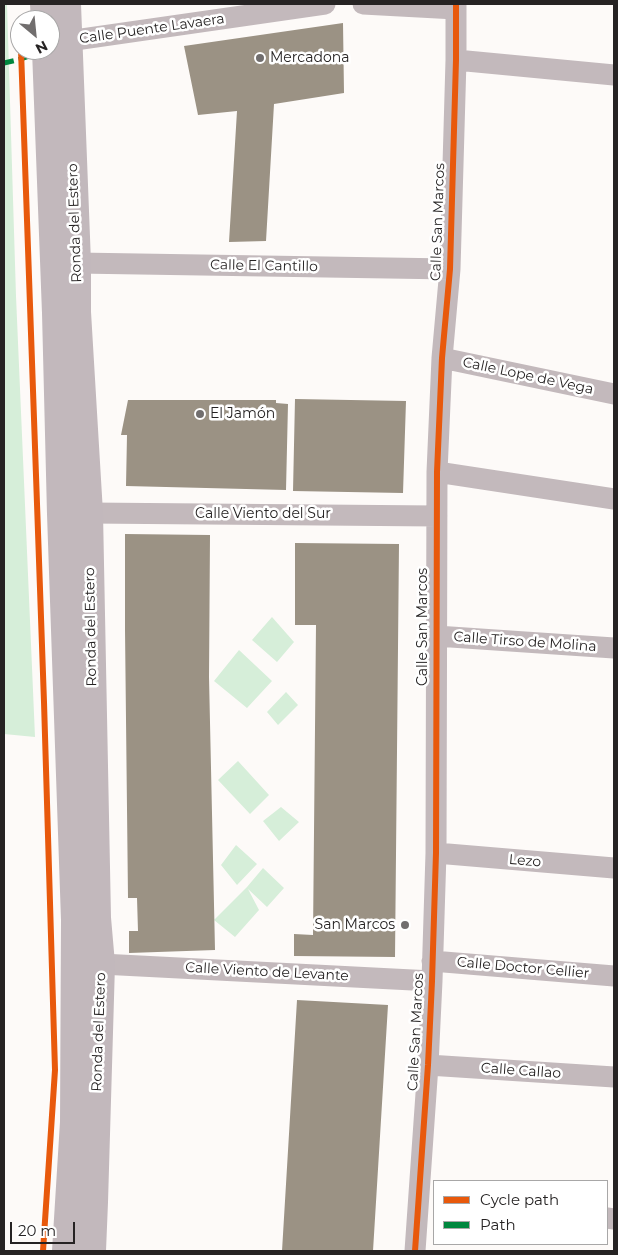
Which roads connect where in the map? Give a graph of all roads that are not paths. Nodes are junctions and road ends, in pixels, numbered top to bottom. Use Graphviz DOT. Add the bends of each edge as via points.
graph roads {
  1 [pos="67,4"];
  2 [pos="326,4"];
  3 [pos="363,4"];
  4 [pos="456,6"];
  5 [pos="60,33"];
  6 [pos="60,45"];
  7 [pos="57,60"];
  8 [pos="58,60"];
  9 [pos="456,60"];
  10 [pos="614,75"];
  11 [pos="77,263"];
  12 [pos="450,269"];
  13 [pos="442,358"];
  14 [pos="614,394"];
  15 [pos="437,472"];
  16 [pos="614,499"];
  17 [pos="89,513"];
  18 [pos="436,516"];
  19 [pos="436,636"];
  20 [pos="614,648"];
  21 [pos="436,853"];
  22 [pos="614,868"];
  23 [pos="101,964"];
  24 [pos="432,971"];
  25 [pos="614,976"];
  26 [pos="428,1064"];
  27 [pos="614,1077"];
  28 [pos="426,1205"];
  29 [pos="66,1251"];
  30 [pos="92,1251"];
  31 [pos="415,1251"];
  1 -- 5 [label="street, Ronda del Estero"];
  2 -- 6 [label="street, Calle Puente Lavaera"];
  3 -- 4 [label="street"];
  4 -- 9 [label="street, Calle San Marcos"];
  7 -- 29 [label="street, Ronda del Estero" via="56,314 60,514 76,920 74,1122"];
  8 -- 11 [label="street, Ronda del Estero"];
  9 -- 10 [label="street"];
  9 -- 12 [label="street, Calle San Marcos"];
  11 -- 12 [label="street, Calle El Cantillo"];
  11 -- 17 [label="street, Ronda del Estero"];
  12 -- 13 [label="street, Calle San Marcos"];
  13 -- 14 [label="street, Calle Lope de Vega"];
  13 -- 15 [label="street, Calle San Marcos"];
  15 -- 16 [label="street"];
  15 -- 18 [label="street, Calle San Marcos"];
  17 -- 18 [label="street, Calle Viento del Sur"];
  17 -- 23 [label="street, Ronda del Estero" via="97,918"];
  18 -- 19 [label="street, Calle San Marcos"];
  19 -- 20 [label="street, Calle Tirso de Molina"];
  19 -- 21 [label="street, Calle San Marcos"];
  21 -- 22 [label="street, Lezo"];
  21 -- 24 [label="street, Calle San Marcos"];
  23 -- 24 [label="street, Calle Viento de Levante"];
  23 -- 30 [label="street, Ronda del Estero"];
  24 -- 25 [label="street, Calle Doctor Cellier"];
  24 -- 26 [label="street, Calle San Marcos"];
  26 -- 27 [label="street, Calle Callao"];
  26 -- 28 [label="street, Calle San Marcos"];
  28 -- 31 [label="street, Calle San Marcos"];
}
